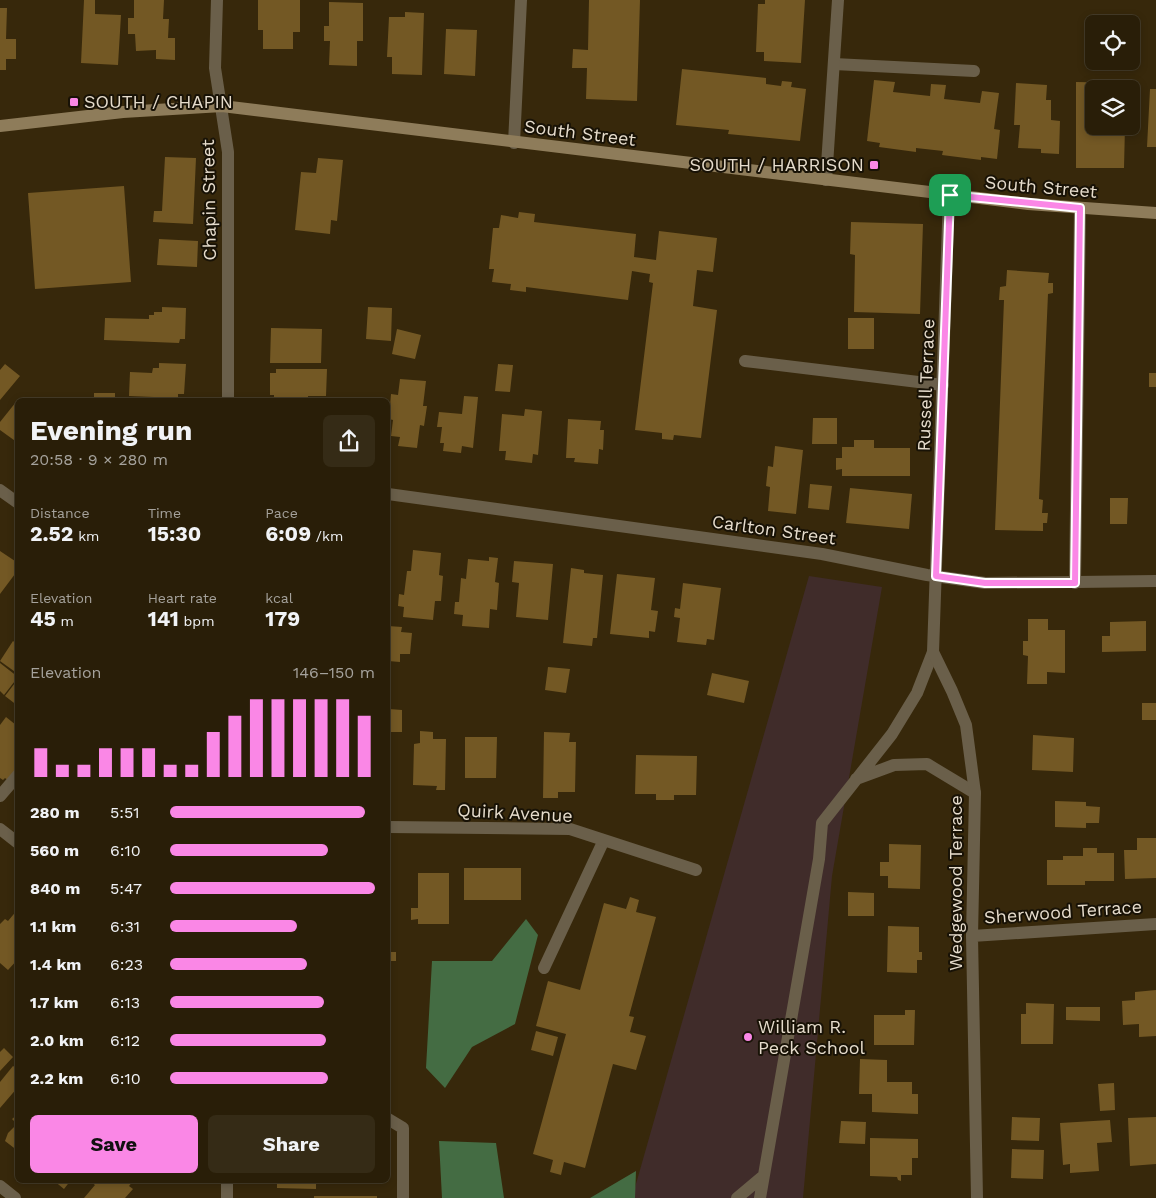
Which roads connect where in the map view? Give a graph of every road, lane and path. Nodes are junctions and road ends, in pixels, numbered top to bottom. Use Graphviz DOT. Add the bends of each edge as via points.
graph roads {
  1 [pos="217,0"];
  2 [pos="520,0"];
  3 [pos="838,0"];
  4 [pos="834,64"];
  5 [pos="974,71"];
  6 [pos="222,106"];
  7 [pos="0,126"];
  8 [pos="514,143"];
  9 [pos="826,180"];
  10 [pos="950,195"];
  11 [pos="1080,208"];
  12 [pos="1156,213"];
  13 [pos="745,361"];
  14 [pos="943,386"];
  15 [pos="228,398"];
  16 [pos="0,490"];
  17 [pos="390,494"];
  18 [pos="15,501"];
  19 [pos="936,576"];
  20 [pos="1156,581"];
  21 [pos="1075,583"];
  22 [pos="933,652"];
  23 [pos="15,778"];
  24 [pos="856,779"];
  25 [pos="974,793"];
  26 [pos="0,796"];
  27 [pos="390,827"];
  28 [pos="0,829"];
  29 [pos="15,840"];
  30 [pos="603,842"];
  31 [pos="696,870"];
  32 [pos="1156,924"];
  33 [pos="972,936"];
  34 [pos="544,968"];
  35 [pos="390,1120"];
  36 [pos="762,1177"];
  37 [pos="227,1183"];
  38 [pos="0,1186"];
  39 [pos="15,1198"];
  40 [pos="227,1198"];
  41 [pos="403,1198"];
  42 [pos="737,1198"];
  43 [pos="760,1198"];
  44 [pos="977,1198"];
  1 -- 6 [label="street, Chapin Street" via="216,68"];
  2 -- 8 [label="street"];
  3 -- 4 [label="street"];
  4 -- 5 [label="street"];
  4 -- 9 [label="street"];
  6 -- 7 [label="main road, South Street" via="123,112"];
  6 -- 8 [label="main road, South Street"];
  6 -- 15 [label="street, Chapin Street" via="228,152"];
  8 -- 9 [label="main road, South Street"];
  9 -- 10 [label="main road, South Street"];
  10 -- 11 [label="main road, South Street"];
  10 -- 14 [label="street, Russell Terrace"];
  11 -- 12 [label="main road, South Street"];
  11 -- 21 [label="street"];
  13 -- 14 [label="street"];
  14 -- 19 [label="street, Russell Terrace"];
  16 -- 18 [label="street"];
  17 -- 19 [label="street, Carlton Street" via="822,554"];
  19 -- 21 [label="street, Carlton Street" via="985,583"];
  19 -- 22 [label="street, Wedgewood Terrace"];
  20 -- 21 [label="street, Carlton Street"];
  22 -- 24 [label="street" via="917,693 892,734"];
  22 -- 25 [label="street, Wedgewood Terrace" via="966,726"];
  23 -- 26 [label="street"];
  24 -- 25 [label="street" via="894,765 927,764"];
  24 -- 36 [label="street" via="822,823 819,859"];
  25 -- 33 [label="street, Wedgewood Terrace"];
  27 -- 30 [label="street, Quirk Avenue" via="570,829"];
  28 -- 29 [label="street"];
  30 -- 31 [label="street, Quirk Avenue"];
  30 -- 34 [label="street"];
  32 -- 33 [label="street, Sherwood Terrace"];
  33 -- 44 [label="street, Wedgewood Terrace"];
  35 -- 41 [label="street" via="403,1128"];
  36 -- 42 [label="street"];
  36 -- 43 [label="street"];
  37 -- 40 [label="street"];
  38 -- 39 [label="street"];
}
